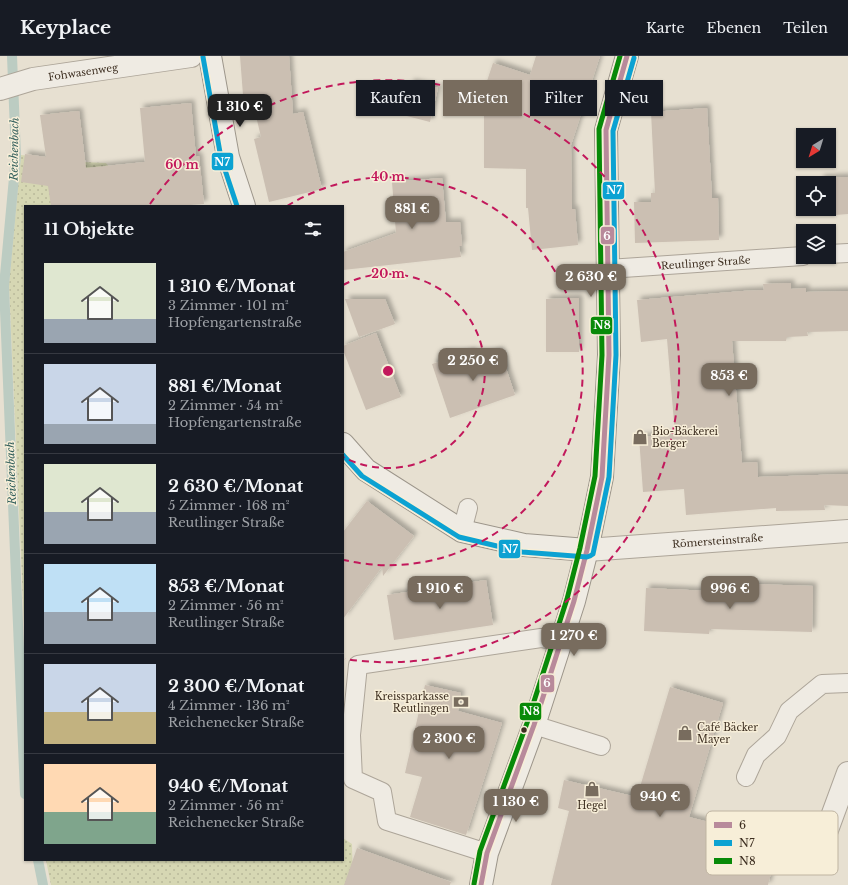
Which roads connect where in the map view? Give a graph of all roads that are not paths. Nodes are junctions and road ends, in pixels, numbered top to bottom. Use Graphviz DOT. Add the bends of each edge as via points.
graph roads {
  1 [pos="191,56"];
  2 [pos="210,56"];
  3 [pos="627,56"];
  4 [pos="2,88"];
  5 [pos="244,205"];
  6 [pos="848,253"];
  7 [pos="836,254"];
  8 [pos="796,256"];
  9 [pos="608,269"];
  10 [pos="344,445"];
  11 [pos="468,508"];
  12 [pos="462,531"];
  13 [pos="848,531"];
  14 [pos="587,550"];
  15 [pos="562,641"];
  16 [pos="848,683"];
  17 [pos="534,725"];
  18 [pos="601,746"];
  19 [pos="848,773"];
  20 [pos="746,778"];
  21 [pos="834,811"];
  22 [pos="487,853"];
  23 [pos="481,885"];
  1 -- 4 [label="street, Fohwasenweg" via="33,80"];
  2 -- 5 [label="street" via="228,157"];
  3 -- 9 [label="street" via="606,130"];
  6 -- 7 [label="lane"];
  8 -- 9 [label="lane, Reutlinger Straße"];
  9 -- 14 [label="street" via="609,355 602,477"];
  10 -- 12 [label="street, Römersteinstraße" via="366,470"];
  11 -- 12 [label="lane"];
  12 -- 14 [label="street, Römersteinstraße" via="524,545"];
  13 -- 14 [label="street, Römersteinstraße"];
  14 -- 15 [label="street"];
  15 -- 17 [label="street"];
  15 -- 22 [label="lane" via="540,638 358,665 351,735 353,779 382,792 387,821"];
  16 -- 20 [label="lane" via="822,684 789,711 777,736 756,755"];
  17 -- 18 [label="lane"];
  17 -- 22 [label="street"];
  19 -- 21 [label="street"];
  22 -- 23 [label="street"];
}
